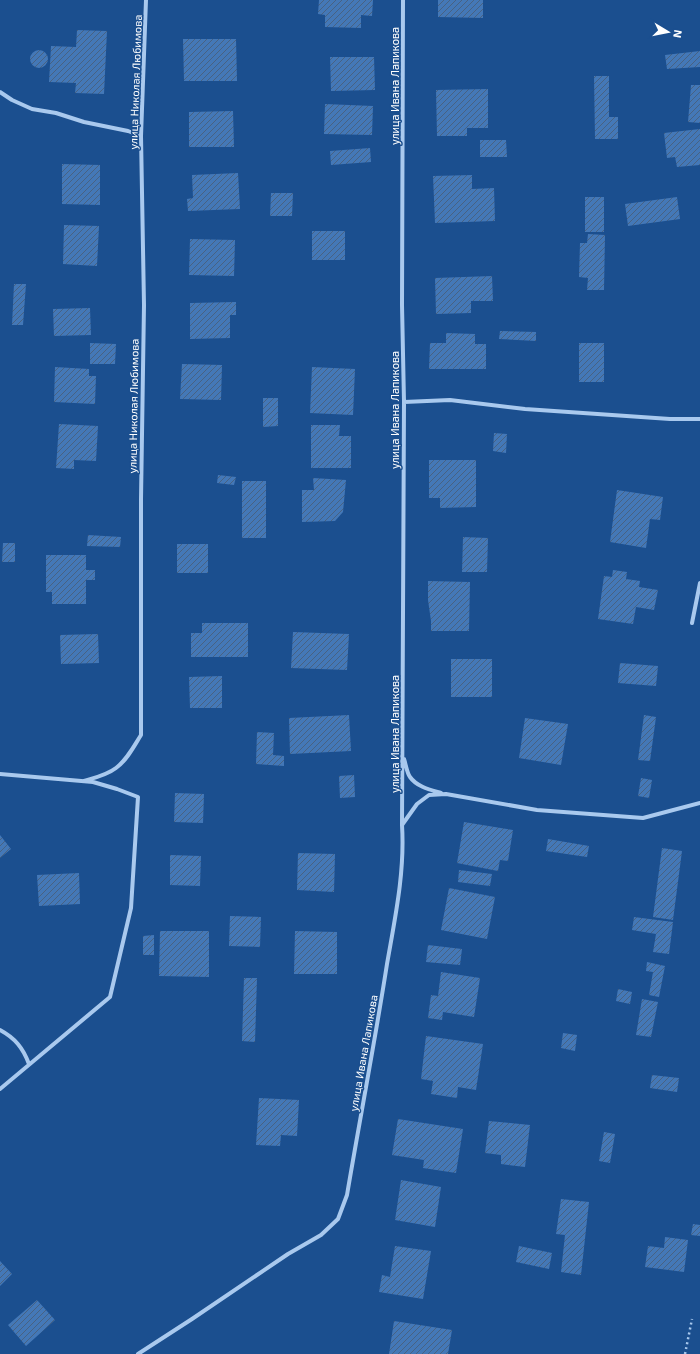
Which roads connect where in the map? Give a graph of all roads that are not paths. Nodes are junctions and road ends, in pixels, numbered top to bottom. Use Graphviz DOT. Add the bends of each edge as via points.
graph roads {
  1 [pos="146,0"];
  2 [pos="403,0"];
  3 [pos="0,92"];
  4 [pos="141,136"];
  5 [pos="404,402"];
  6 [pos="700,419"];
  7 [pos="700,583"];
  8 [pos="692,623"];
  9 [pos="403,756"];
  10 [pos="0,774"];
  11 [pos="84,781"];
  12 [pos="446,794"];
  13 [pos="700,802"];
  14 [pos="402,825"];
  15 [pos="0,1030"];
  16 [pos="29,1064"];
  17 [pos="0,1089"];
  18 [pos="138,1354"];
  1 -- 4 [label="street, улица Николая Любимова"];
  2 -- 5 [label="street, улица Ивана Лапикова"];
  3 -- 4 [label="street" via="32,109"];
  4 -- 11 [label="street, улица Николая Любимова" via="144,305 141,499 142,735 116,768"];
  5 -- 6 [label="street" via="450,400 532,410 670,420"];
  5 -- 9 [label="street, улица Ивана Лапикова"];
  7 -- 8 [label="street"];
  9 -- 12 [label="street" via="410,778 428,790"];
  9 -- 14 [label="street, улица Ивана Лапикова"];
  10 -- 11 [label="street"];
  11 -- 16 [label="street" via="138,797 131,908 110,998"];
  12 -- 13 [label="street" via="537,810 643,818"];
  12 -- 14 [label="street" via="429,795 417,804"];
  14 -- 18 [label="street, улица Ивана Лапикова" via="402,874 347,1195 338,1219 321,1235 288,1254"];
  15 -- 16 [label="street" via="10,1035 23,1050"];
  16 -- 17 [label="street"];
}
